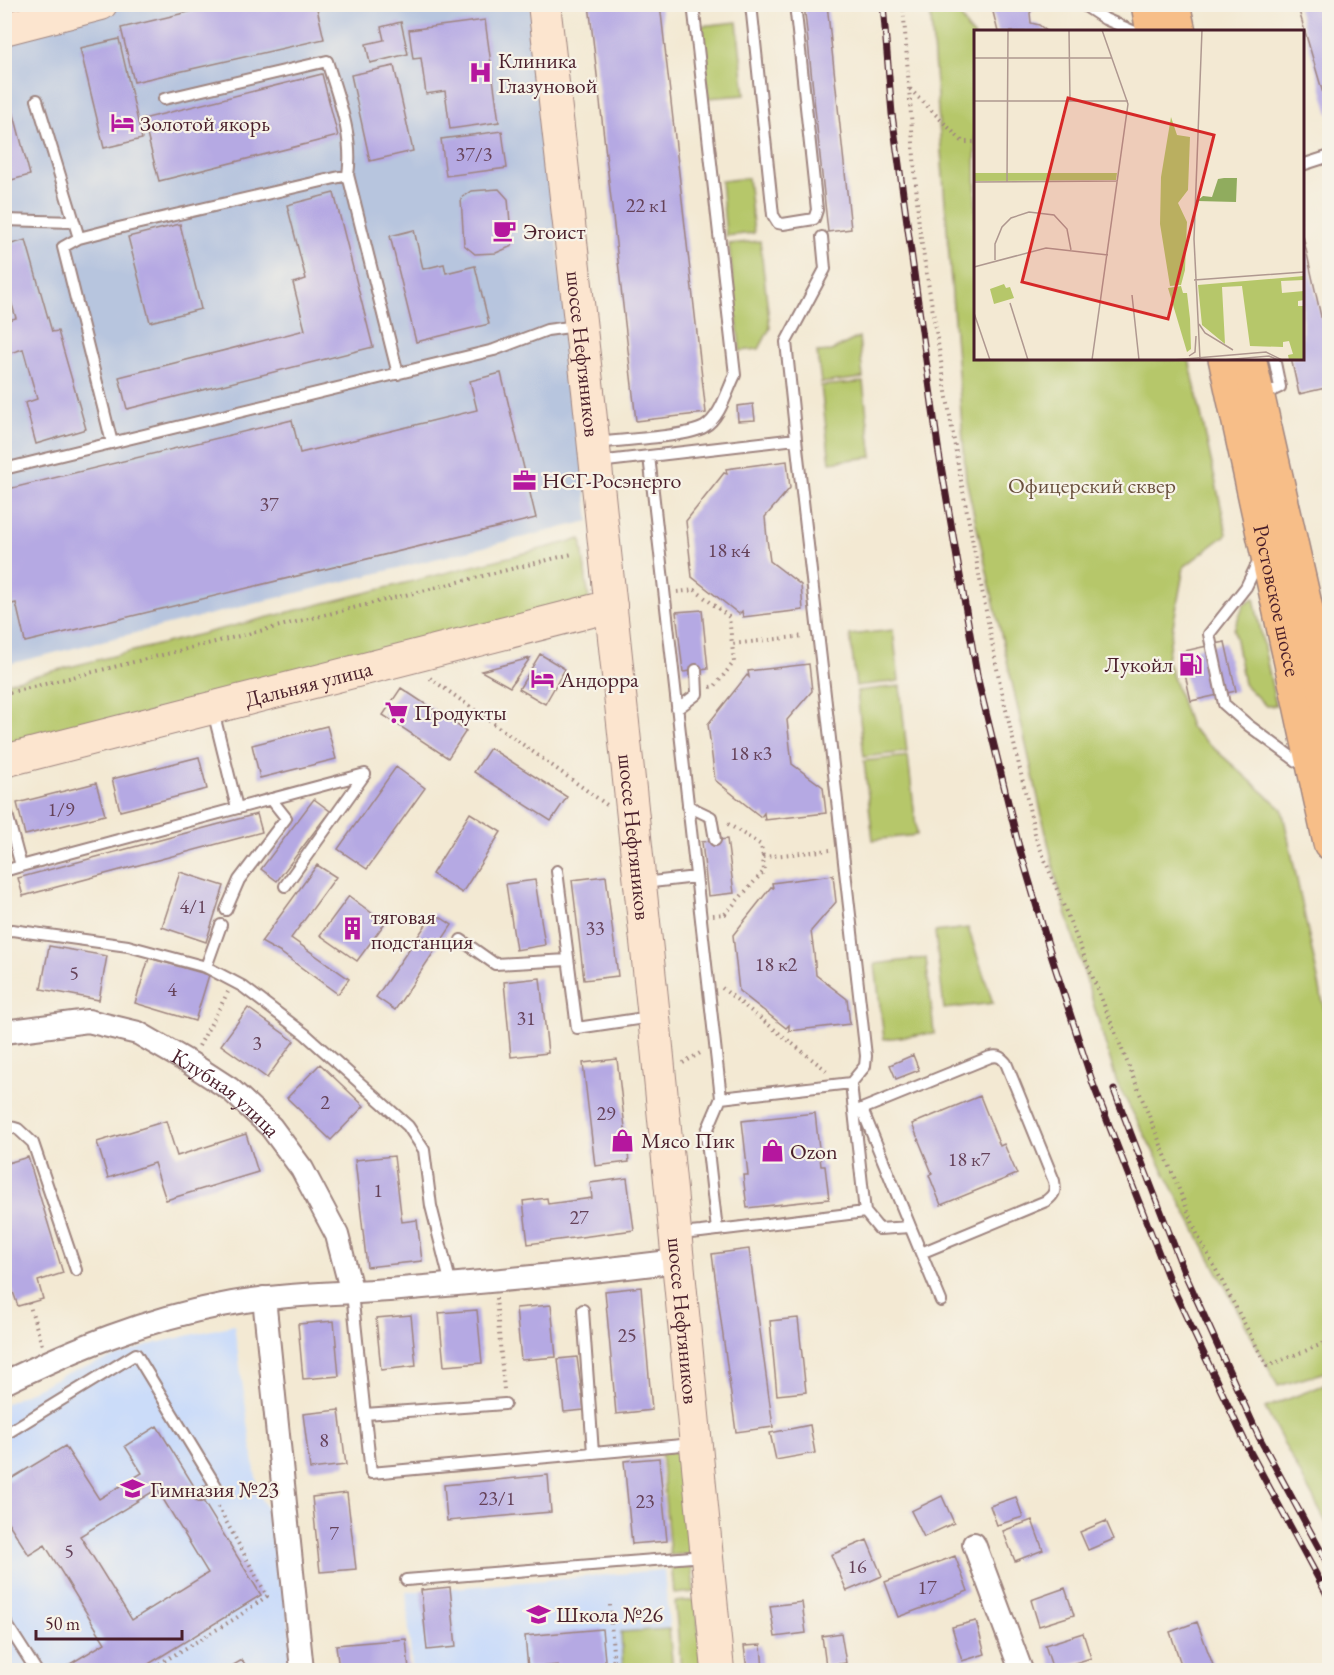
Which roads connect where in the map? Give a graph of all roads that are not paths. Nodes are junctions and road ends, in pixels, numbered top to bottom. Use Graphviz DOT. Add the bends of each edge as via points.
graph roads {
  1 [pos="101,4"];
  2 [pos="544,4"];
  3 [pos="693,4"];
  4 [pos="751,4"];
  5 [pos="795,4"];
  6 [pos="1082,4"];
  7 [pos="1148,4"];
  8 [pos="1173,4"];
  9 [pos="16,19"];
  10 [pos="1130,30"];
  11 [pos="1153,30"];
  12 [pos="1179,30"];
  13 [pos="164,99"];
  14 [pos="38,100"];
  15 [pos="1329,156"];
  16 [pos="1304,164"];
  17 [pos="348,175"];
  18 [pos="4,220"];
  19 [pos="74,222"];
  20 [pos="822,237"];
  21 [pos="79,238"];
  22 [pos="580,326"];
  23 [pos="1225,360"];
  24 [pos="1249,360"];
  25 [pos="1274,360"];
  26 [pos="398,374"];
  27 [pos="1258,398"];
  28 [pos="796,439"];
  29 [pos="112,443"];
  30 [pos="595,453"];
  31 [pos="649,456"];
  32 [pos="4,470"];
  33 [pos="1264,539"];
  34 [pos="611,606"];
  35 [pos="696,670"];
  36 [pos="213,708"];
  37 [pos="677,709"];
  38 [pos="1329,714"];
  39 [pos="4,761"];
  40 [pos="1314,775"];
  41 [pos="271,799"];
  42 [pos="4,803"];
  43 [pos="688,806"];
  44 [pos="237,808"];
  45 [pos="715,840"];
  46 [pos="1329,843"];
  47 [pos="21,866"];
  48 [pos="4,871"];
  49 [pos="557,871"];
  50 [pos="696,877"];
  51 [pos="640,883"];
  52 [pos="285,886"];
  53 [pos="226,910"];
  54 [pos="221,925"];
  55 [pos="4,932"];
  56 [pos="460,940"];
  57 [pos="568,960"];
  58 [pos="206,967"];
  59 [pos="654,1017"];
  60 [pos="4,1032"];
  61 [pos="847,1083"];
  62 [pos="721,1098"];
  63 [pos="858,1111"];
  64 [pos="4,1125"];
  65 [pos="866,1212"];
  66 [pos="910,1227"];
  67 [pos="717,1230"];
  68 [pos="676,1247"];
  69 [pos="921,1253"];
  70 [pos="76,1270"];
  71 [pos="451,1285"];
  72 [pos="352,1293"];
  73 [pos="941,1301"];
  74 [pos="265,1308"];
  75 [pos="583,1310"];
  76 [pos="4,1383"];
  77 [pos="505,1404"];
  78 [pos="365,1414"];
  79 [pos="4,1435"];
  80 [pos="697,1443"];
  81 [pos="593,1453"];
  82 [pos="205,1493"];
  83 [pos="974,1544"];
  84 [pos="707,1555"];
  85 [pos="406,1580"];
  86 [pos="4,1620"];
  87 [pos="36,1671"];
  88 [pos="302,1671"];
  89 [pos="718,1671"];
  90 [pos="1021,1671"];
  1 -- 9 [label="main road"];
  2 -- 22 [label="main road, шоссе Нефтяников"];
  3 -- 30 [label="lane" via="735,375 716,414 704,427"];
  4 -- 5 [label="lane" via="773,215 783,224 814,219 817,210"];
  6 -- 10 [label="lane"];
  7 -- 11 [label="main road"];
  8 -- 12 [label="main road"];
  13 -- 17 [label="lane" via="327,61 347,130"];
  14 -- 19 [label="lane"];
  15 -- 16 [label="lane"];
  17 -- 21 [label="lane"];
  17 -- 26 [label="lane"];
  18 -- 19 [label="lane"];
  19 -- 21 [label="lane"];
  20 -- 28 [label="lane" via="825,269 786,342"];
  21 -- 29 [label="lane" via="63,247"];
  22 -- 26 [label="lane" via="547,330 494,350"];
  22 -- 30 [label="main road, шоссе Нефтяников"];
  23 -- 33 [label="main road, Ростовское шоссе"];
  24 -- 27 [label="main road, Ростовское шоссе"];
  25 -- 27 [label="lane" via="1280,387"];
  26 -- 29 [label="lane"];
  27 -- 38 [label="main road, Ростовское шоссе" via="1313,624"];
  28 -- 31 [label="lane"];
  28 -- 61 [label="lane" via="866,1056 865,1066"];
  29 -- 32 [label="lane"];
  30 -- 31 [label="lane"];
  30 -- 34 [label="main road, шоссе Нефтяников"];
  31 -- 37 [label="lane"];
  33 -- 40 [label="main road, Ростовское шоссе"];
  33 -- 40 [label="lane" via="1246,587 1209,634 1224,704"];
  34 -- 36 [label="main road, Дальняя улица"];
  34 -- 51 [label="main road, шоссе Нефтяников"];
  35 -- 37 [label="lane" via="698,689 693,698"];
  36 -- 39 [label="main road, Дальняя улица"];
  36 -- 44 [label="lane"];
  37 -- 43 [label="lane"];
  40 -- 46 [label="main road, Ростовское шоссе"];
  41 -- 44 [label="lane"];
  41 -- 52 [label="lane" via="364,774"];
  41 -- 53 [label="lane" via="286,818 239,880"];
  42 -- 47 [label="lane"];
  43 -- 45 [label="lane" via="707,814 713,822"];
  43 -- 50 [label="lane"];
  44 -- 47 [label="lane"];
  47 -- 48 [label="lane"];
  49 -- 57 [label="lane"];
  50 -- 51 [label="lane"];
  50 -- 62 [label="lane"];
  51 -- 59 [label="main road, шоссе Нефтяников"];
  54 -- 58 [label="lane"];
  55 -- 58 [label="lane" via="128,945"];
  56 -- 57 [label="lane" via="495,964"];
  57 -- 59 [label="lane" via="577,1028"];
  58 -- 71 [label="lane" via="234,981 305,1034 408,1126 424,1150 431,1206"];
  59 -- 68 [label="main road, шоссе Нефтяников"];
  60 -- 72 [label="street, Клубная улица" via="87,1021 138,1033 230,1089 271,1126 302,1170 337,1235"];
  61 -- 62 [label="lane"];
  61 -- 63 [label="lane"];
  62 -- 67 [label="lane" via="706,1133"];
  63 -- 65 [label="lane"];
  63 -- 66 [label="lane"];
  63 -- 69 [label="lane" via="996,1056 1006,1063 1054,1181 1052,1197"];
  64 -- 70 [label="lane" via="18,1129 33,1143"];
  65 -- 66 [label="lane" via="879,1229"];
  65 -- 67 [label="lane"];
  66 -- 69 [label="lane"];
  67 -- 68 [label="lane"];
  68 -- 71 [label="street"];
  68 -- 80 [label="main road, шоссе Нефтяников"];
  69 -- 73 [label="lane"];
  71 -- 72 [label="street"];
  72 -- 74 [label="street"];
  72 -- 78 [label="lane"];
  74 -- 76 [label="street" via="220,1305 135,1327"];
  74 -- 88 [label="street"];
  75 -- 81 [label="lane"];
  77 -- 78 [label="lane"];
  78 -- 81 [label="lane" via="371,1473"];
  79 -- 82 [label="lane" via="136,1354 216,1486"];
  80 -- 81 [label="lane"];
  80 -- 84 [label="main road, шоссе Нефтяников"];
  83 -- 90 [label="street"];
  84 -- 85 [label="lane"];
  84 -- 89 [label="main road, шоссе Нефтяников"];
  86 -- 87 [label="lane"];
}
